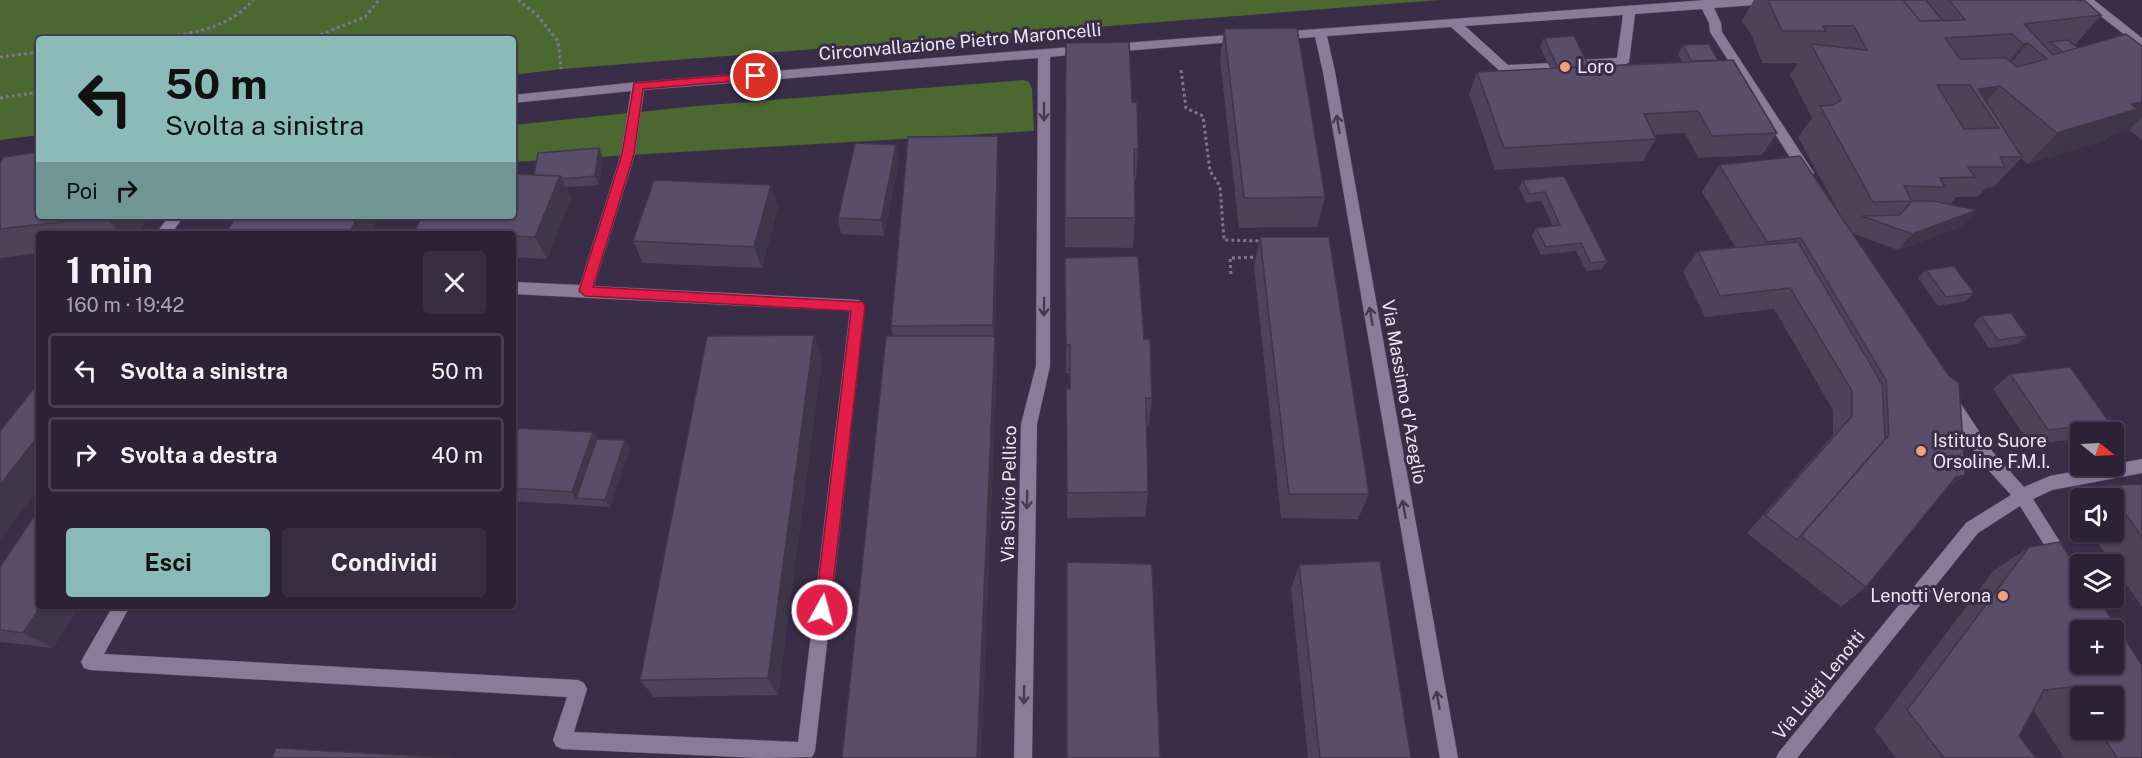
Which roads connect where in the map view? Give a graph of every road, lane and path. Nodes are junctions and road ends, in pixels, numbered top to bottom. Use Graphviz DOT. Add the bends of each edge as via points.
graph roads {
  1 [pos="252,0"];
  2 [pos="379,0"];
  3 [pos="518,0"];
  4 [pos="1769,0"];
  5 [pos="2086,0"];
  6 [pos="1706,4"];
  7 [pos="1629,10"];
  8 [pos="1454,23"];
  9 [pos="1320,33"];
  10 [pos="172,36"];
  11 [pos="317,36"];
  12 [pos="2142,44"];
  13 [pos="36,52"];
  14 [pos="1044,54"];
  15 [pos="0,57"];
  16 [pos="1180,61"];
  17 [pos="1579,64"];
  18 [pos="1549,66"];
  19 [pos="562,72"];
  20 [pos="638,86"];
  21 [pos="36,92"];
  22 [pos="0,98"];
  23 [pos="516,99"];
  24 [pos="1811,181"];
  25 [pos="175,219"];
  26 [pos="165,231"];
  27 [pos="1269,242"];
  28 [pos="1262,257"];
  29 [pos="1231,274"];
  30 [pos="516,288"];
  31 [pos="585,291"];
  32 [pos="1943,387"];
  33 [pos="2142,466"];
  34 [pos="2022,496"];
  35 [pos="2070,572"];
  36 [pos="120,609"];
  37 [pos="1023,758"];
  38 [pos="1449,758"];
  39 [pos="1785,758"];
  1 -- 10 [label="path" via="245,12 230,21"];
  2 -- 11 [label="path" via="365,17"];
  3 -- 19 [label="path" via="536,14 558,41"];
  4 -- 6 [label="street, Circonvallazione Pietro Maroncelli"];
  5 -- 12 [label="street"];
  6 -- 7 [label="street, Circonvallazione Pietro Maroncelli"];
  6 -- 24 [label="street" via="1716,32"];
  7 -- 8 [label="street, Circonvallazione Pietro Maroncelli"];
  7 -- 17 [label="street" via="1623,62"];
  8 -- 9 [label="street, Circonvallazione Pietro Maroncelli"];
  8 -- 18 [label="street" via="1505,69"];
  9 -- 14 [label="street, Circonvallazione Pietro Maroncelli"];
  38 -- 9 [label="street, Via Massimo d'Azeglio, one-way"];
  13 -- 15 [label="path"];
  14 -- 20 [label="street, Circonvallazione Pietro Maroncelli"];
  14 -- 37 [label="street, Via Silvio Pellico, one-way" via="1043,366 1029,424"];
  16 -- 27 [label="path" via="1186,108 1203,116 1210,171 1220,186 1224,240"];
  20 -- 23 [label="street, Circonvallazione Pietro Maroncelli"];
  20 -- 31 [label="street" via="628,154"];
  21 -- 22 [label="path"];
  25 -- 26 [label="street"];
  28 -- 29 [label="path" via="1230,258"];
  30 -- 31 [label="street"];
  31 -- 36 [label="street" via="858,306 806,751 562,740 578,689 90,662"];
  32 -- 34 [label="street" via="1986,456"];
  33 -- 34 [label="street, Via Luigi Lenotti" via="2050,483"];
  34 -- 35 [label="street"];
  34 -- 39 [label="street, Via Luigi Lenotti" via="1972,528"];
}
